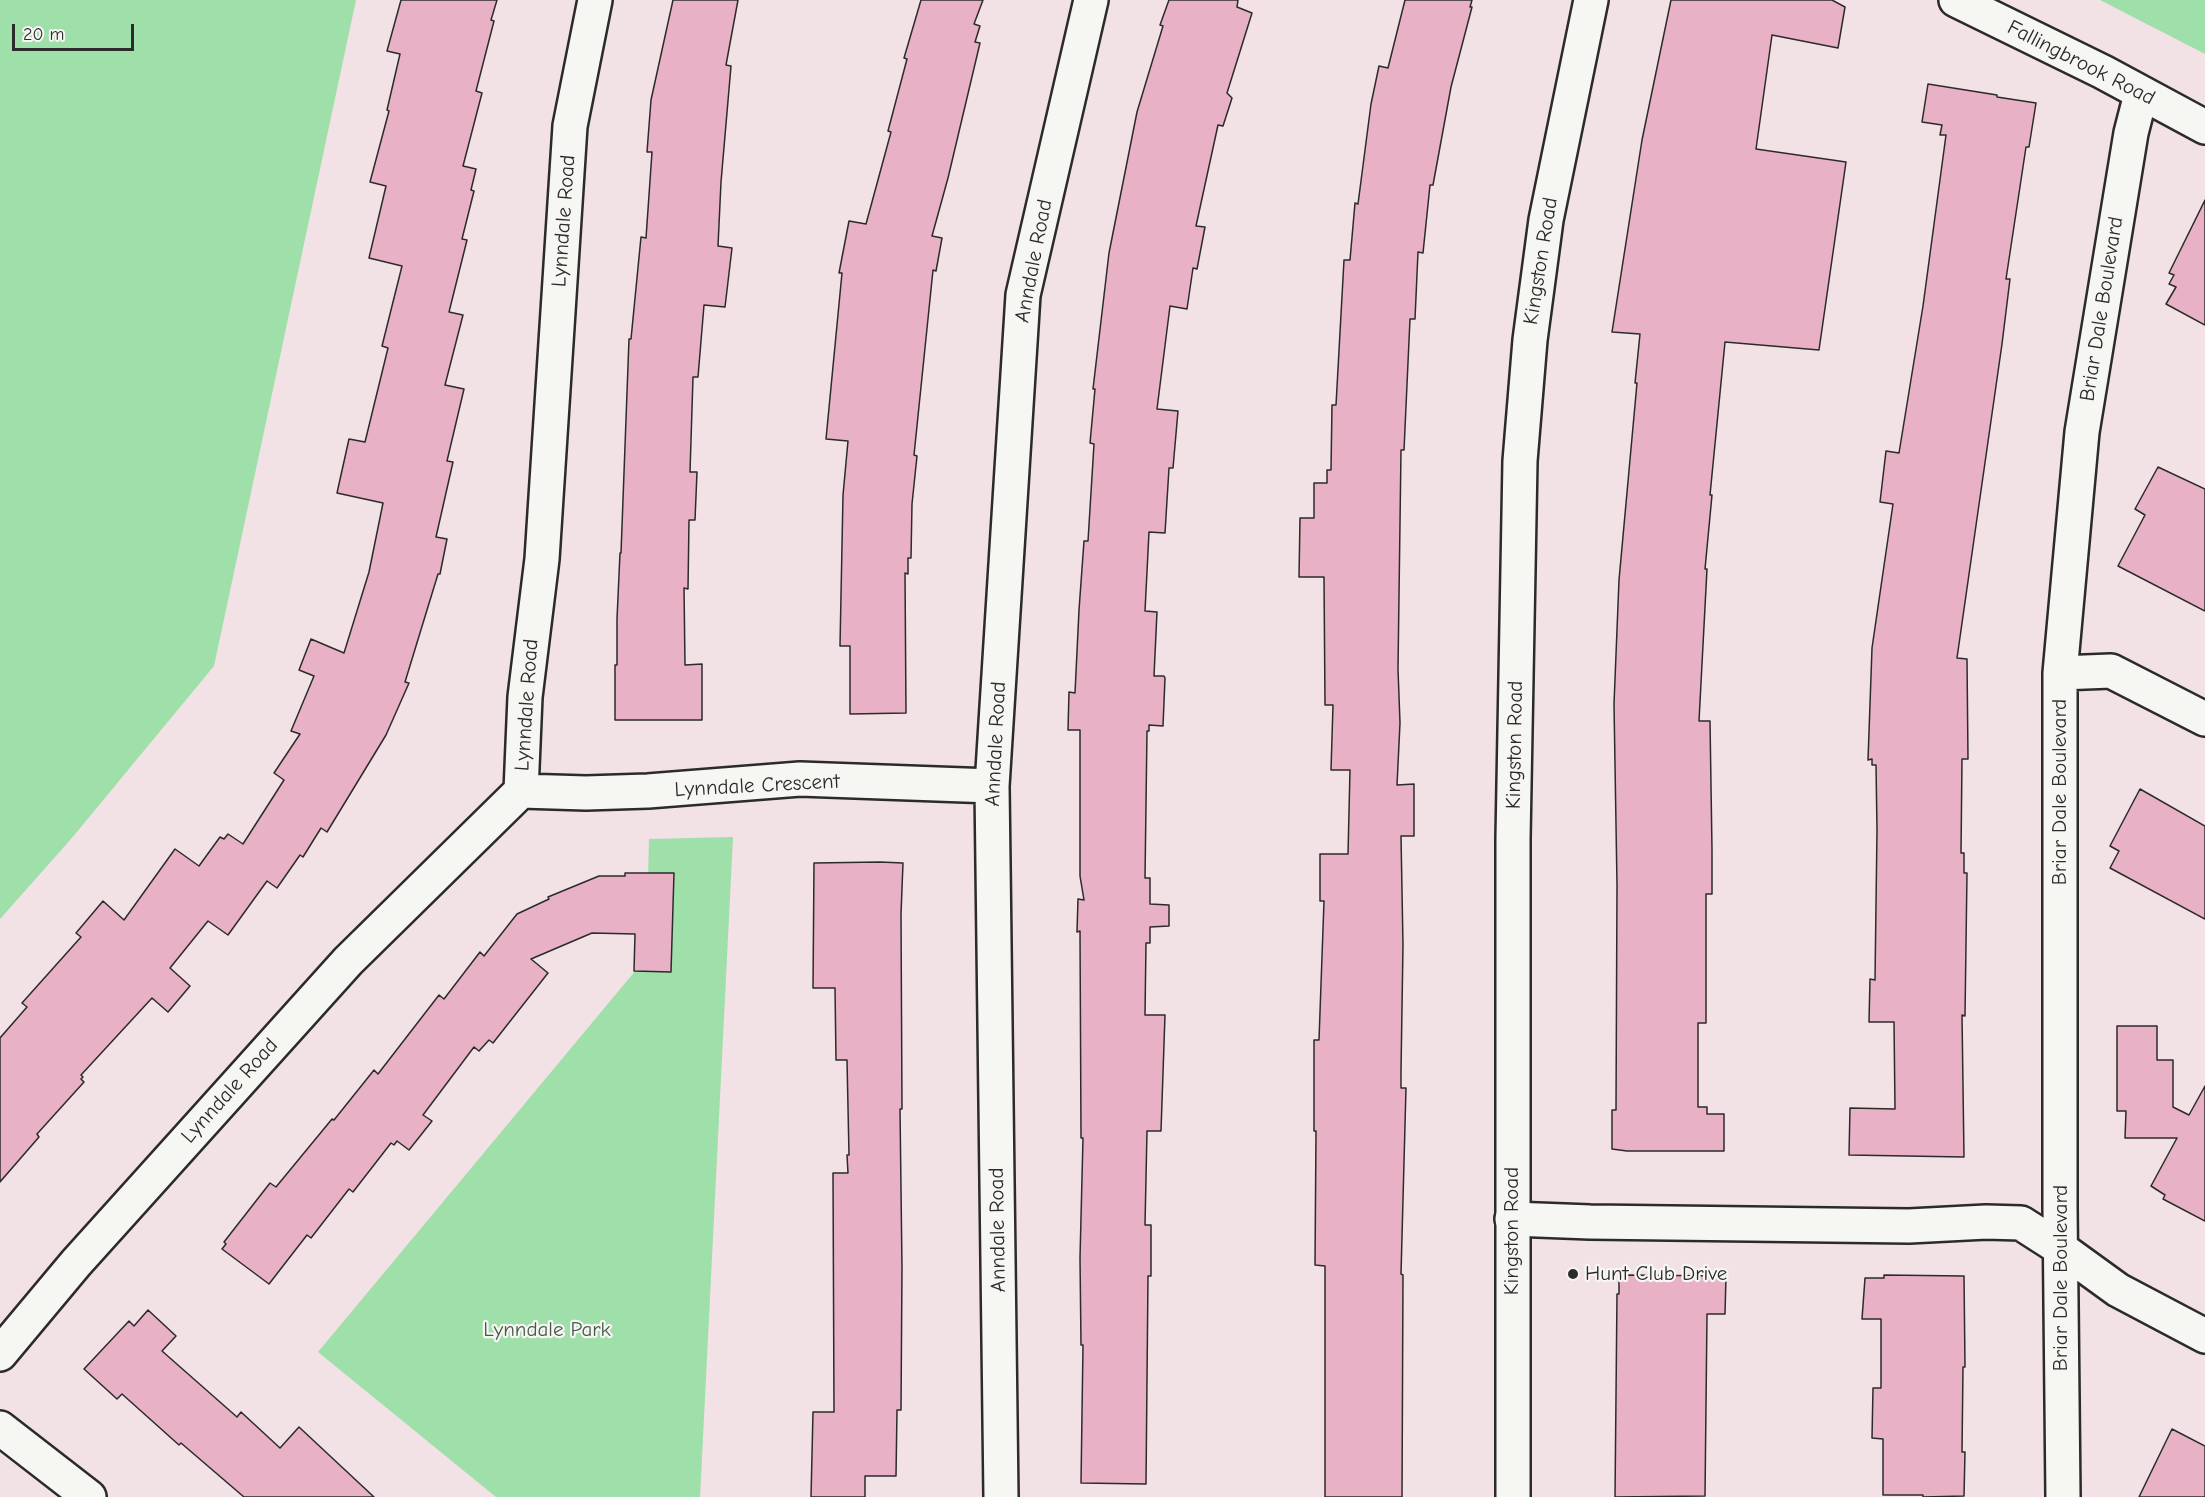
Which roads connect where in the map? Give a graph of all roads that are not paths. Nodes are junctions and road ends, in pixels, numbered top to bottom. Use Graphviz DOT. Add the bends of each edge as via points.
graph roads {
  1 [pos="594,0"];
  2 [pos="1091,0"];
  3 [pos="1591,0"];
  4 [pos="1956,0"];
  5 [pos="2141,94"];
  6 [pos="2205,127"];
  7 [pos="2060,673"];
  8 [pos="2205,719"];
  9 [pos="992,786"];
  10 [pos="521,791"];
  11 [pos="1512,1219"];
  12 [pos="2060,1248"];
  13 [pos="2205,1336"];
  14 [pos="0,1354"];
  15 [pos="0,1428"];
  16 [pos="89,1497"];
  17 [pos="1001,1497"];
  18 [pos="1513,1497"];
  19 [pos="2063,1497"];
  1 -- 10 [label="street, Lynndale Road" via="570,126 543,547 525,697"];
  2 -- 9 [label="street, Anndale Road" via="1023,295"];
  3 -- 11 [label="street, Kingston Road" via="1546,220 1530,340 1520,461"];
  4 -- 5 [label="street, Fallingbrook Road"];
  5 -- 6 [label="street, Fallingbrook Road"];
  5 -- 7 [label="street, Briar Dale Boulevard" via="2131,133 2082,432"];
  7 -- 8 [label="street" via="2111,671"];
  7 -- 12 [label="street, Briar Dale Boulevard"];
  9 -- 10 [label="street, Lynndale Crescent" via="800,779 648,791"];
  9 -- 17 [label="street, Anndale Road"];
  10 -- 14 [label="street, Lynndale Road" via="348,961 76,1263"];
  11 -- 12 [label="street" via="1909,1226 2021,1223"];
  11 -- 18 [label="street, Kingston Road"];
  12 -- 13 [label="street" via="2118,1290"];
  12 -- 19 [label="street, Briar Dale Boulevard"];
  15 -- 16 [label="street"];
}
